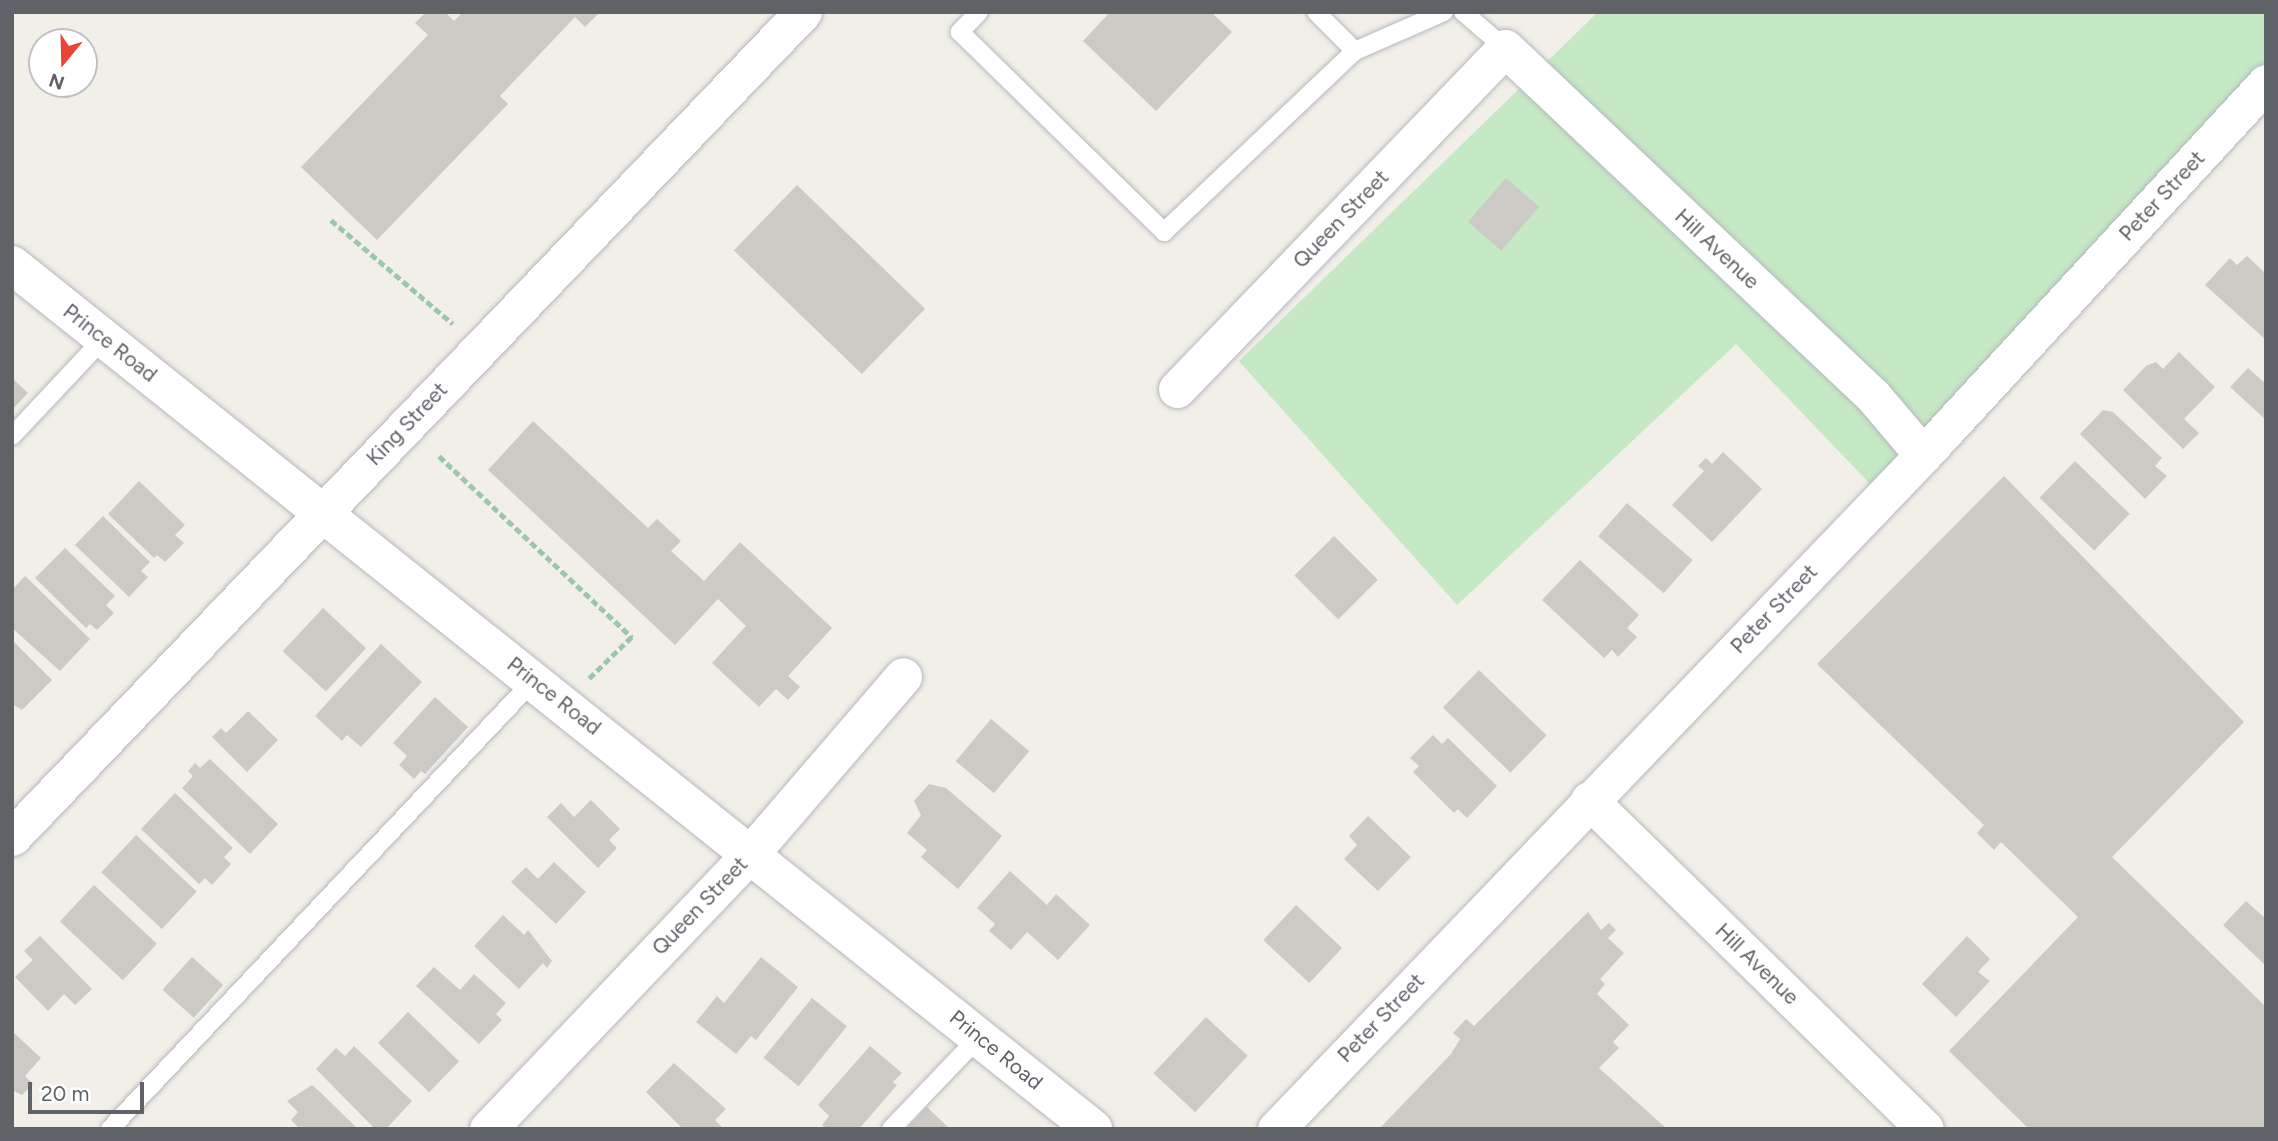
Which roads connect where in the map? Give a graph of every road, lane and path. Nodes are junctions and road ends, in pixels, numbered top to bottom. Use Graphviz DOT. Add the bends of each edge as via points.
graph roads {
  1 [pos="803,12"];
  2 [pos="979,12"];
  3 [pos="1316,12"];
  4 [pos="1444,12"];
  5 [pos="1463,12"];
  6 [pos="1505,48"];
  7 [pos="1354,51"];
  8 [pos="2266,83"];
  9 [pos="331,220"];
  10 [pos="12,265"];
  11 [pos="104,338"];
  12 [pos="480,349"];
  13 [pos="1177,389"];
  14 [pos="12,436"];
  15 [pos="1923,455"];
  16 [pos="439,456"];
  17 [pos="323,512"];
  18 [pos="903,676"];
  19 [pos="534,680"];
  20 [pos="565,704"];
  21 [pos="1589,800"];
  22 [pos="12,837"];
  23 [pos="751,853"];
  24 [pos="979,1037"];
  25 [pos="110,1129"];
  26 [pos="488,1129"];
  27 [pos="891,1129"];
  28 [pos="1093,1129"];
  29 [pos="1276,1129"];
  30 [pos="1925,1129"];
  1 -- 12 [label="street, King Street"];
  2 -- 7 [label="lane" via="960,32 1164,232"];
  3 -- 7 [label="lane"];
  4 -- 7 [label="lane"];
  5 -- 6 [label="lane"];
  6 -- 13 [label="street, Queen Street"];
  6 -- 15 [label="street, Hill Avenue" via="1873,396"];
  8 -- 15 [label="street, Peter Street"];
  9 -- 12 [label="path"];
  10 -- 11 [label="street, Prince Road"];
  11 -- 14 [label="lane"];
  11 -- 17 [label="street, Prince Road"];
  12 -- 17 [label="street, King Street"];
  15 -- 21 [label="street, Peter Street"];
  16 -- 20 [label="path" via="632,637"];
  17 -- 19 [label="street, Prince Road"];
  17 -- 22 [label="street, King Street"];
  18 -- 23 [label="street, Queen Street"];
  19 -- 20 [label="street, Prince Road"];
  19 -- 25 [label="lane"];
  20 -- 23 [label="street, Prince Road"];
  21 -- 29 [label="street, Peter Street"];
  21 -- 30 [label="street, Hill Avenue"];
  23 -- 24 [label="street, Prince Road"];
  23 -- 26 [label="street, Queen Street"];
  24 -- 27 [label="lane"];
  24 -- 28 [label="street, Prince Road"];
}
